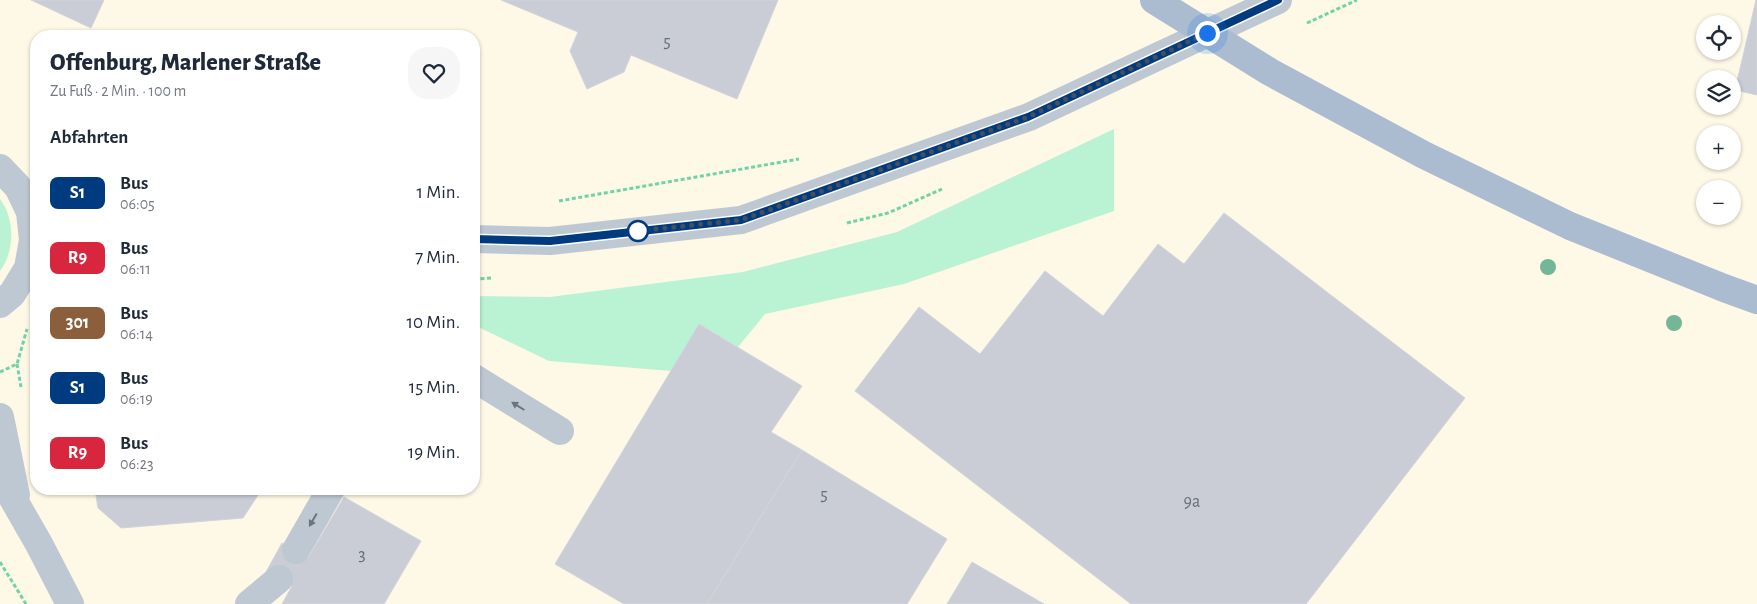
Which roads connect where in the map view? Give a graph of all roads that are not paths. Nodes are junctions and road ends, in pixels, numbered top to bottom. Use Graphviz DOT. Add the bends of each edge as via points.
graph roads {
  1 [pos="1154,0"];
  2 [pos="1278,0"];
  3 [pos="18,182"];
  4 [pos="30,212"];
  5 [pos="480,239"];
  6 [pos="30,270"];
  7 [pos="1757,300"];
  8 [pos="0,304"];
  9 [pos="480,382"];
  10 [pos="0,417"];
  11 [pos="560,431"];
  12 [pos="0,476"];
  13 [pos="328,495"];
  14 [pos="9,507"];
  15 [pos="296,550"];
  16 [pos="279,579"];
  17 [pos="70,604"];
  18 [pos="249,604"];
  1 -- 7 [label="main road" via="1270,72 1424,155 1570,226"];
  2 -- 5 [label="street" via="1028,117 741,220 550,241"];
  3 -- 4 [label="street"];
  6 -- 8 [label="street"];
  11 -- 9 [label="street, one-way"];
  10 -- 14 [label="street"];
  12 -- 14 [label="street"];
  13 -- 15 [label="street, one-way"];
  14 -- 17 [label="street" via="39,544"];
  16 -- 18 [label="street"];
}
